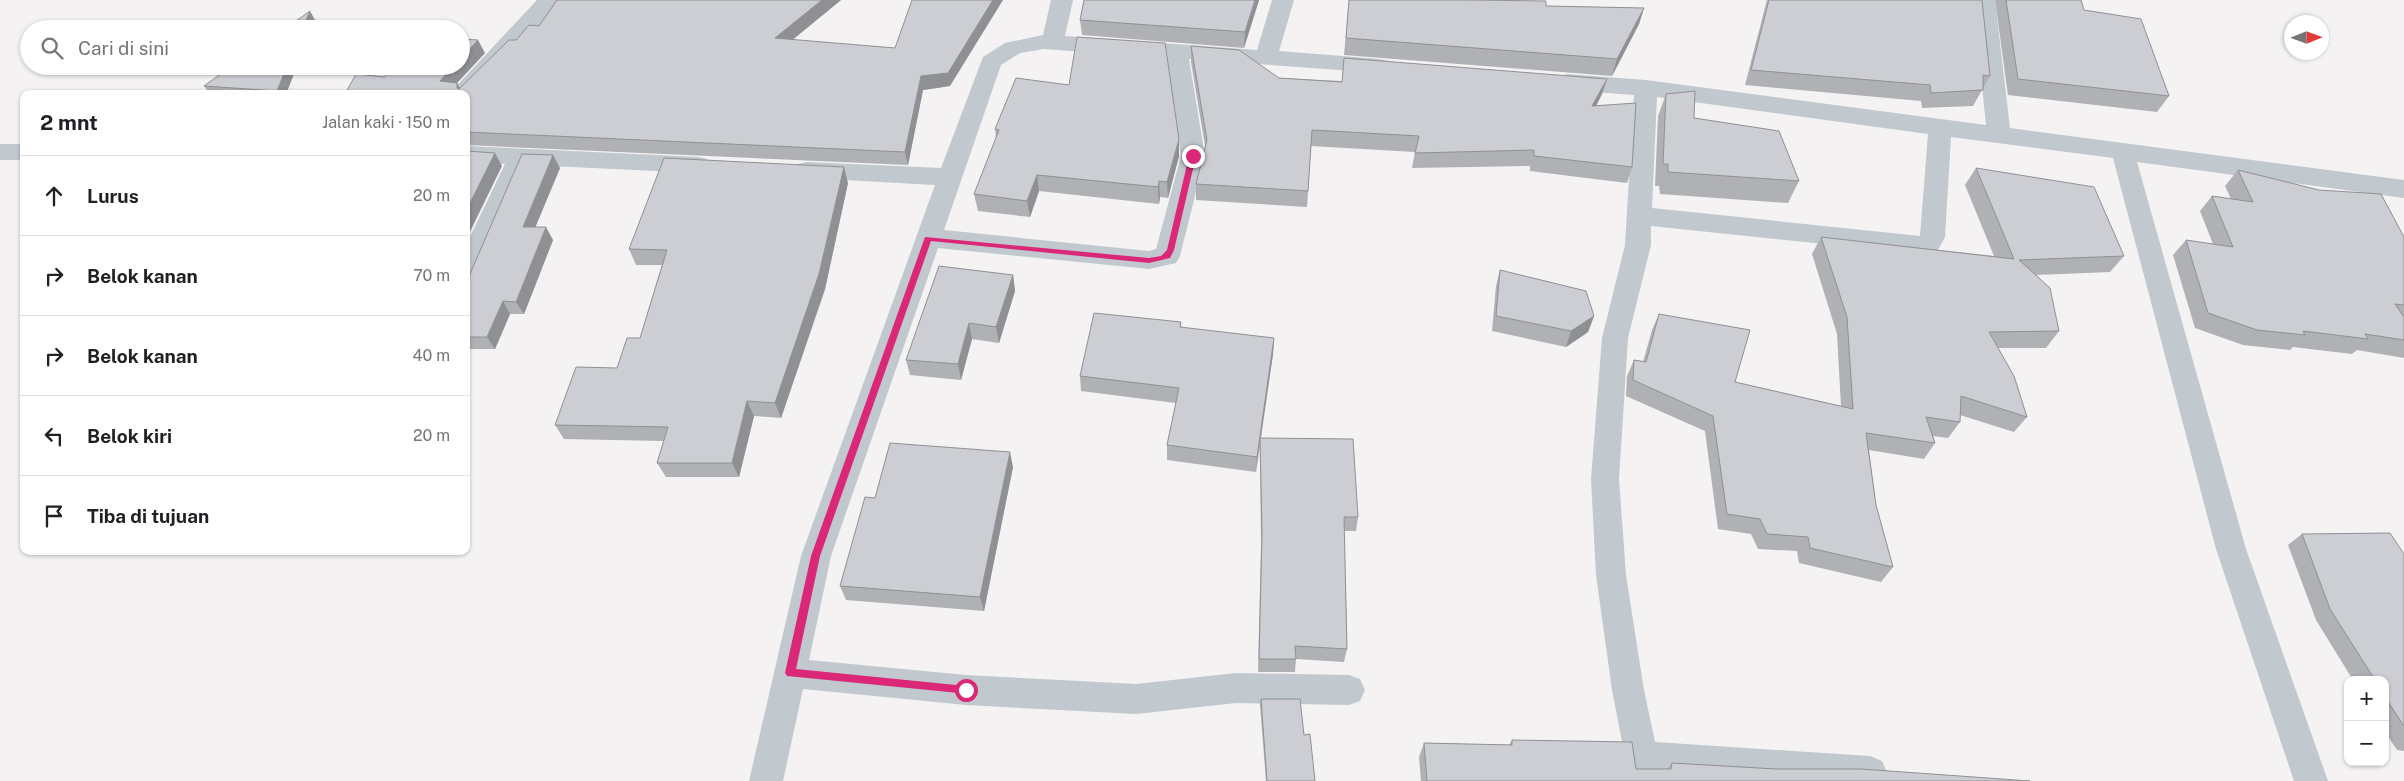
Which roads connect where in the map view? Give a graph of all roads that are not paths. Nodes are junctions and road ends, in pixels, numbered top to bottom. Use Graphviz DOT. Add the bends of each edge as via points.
graph roads {
  1 [pos="549,0"];
  2 [pos="1062,0"];
  3 [pos="1283,0"];
  4 [pos="1984,0"];
  5 [pos="1054,42"];
  6 [pos="1178,51"];
  7 [pos="1266,57"];
  8 [pos="1402,68"];
  9 [pos="1548,80"];
  10 [pos="1646,88"];
  11 [pos="464,90"];
  12 [pos="1940,126"];
  13 [pos="1999,136"];
  14 [pos="0,152"];
  15 [pos="20,152"];
  16 [pos="2122,153"];
  17 [pos="470,154"];
  18 [pos="520,157"];
  19 [pos="725,167"];
  20 [pos="784,169"];
  21 [pos="950,177"];
  22 [pos="2404,189"];
  23 [pos="1639,216"];
  24 [pos="928,238"];
  25 [pos="470,270"];
  26 [pos="790,673"];
  27 [pos="1350,690"];
  28 [pos="1643,769"];
  29 [pos="1901,774"];
  30 [pos="766,781"];
  31 [pos="2310,781"];
  1 -- 11 [label="street"];
  2 -- 5 [label="street"];
  3 -- 7 [label="street"];
  4 -- 13 [label="street"];
  5 -- 6 [label="street"];
  5 -- 21 [label="street" via="1024,44 991,62"];
  6 -- 7 [label="street"];
  6 -- 24 [label="street" via="1193,156 1168,256 1149,260"];
  7 -- 8 [label="street"];
  9 -- 10 [label="street"];
  10 -- 12 [label="street"];
  10 -- 23 [label="street"];
  12 -- 13 [label="street"];
  12 -- 23 [label="street" via="1932,236 1929,243 1921,246"];
  13 -- 16 [label="street"];
  14 -- 15 [label="street"];
  16 -- 22 [label="street"];
  16 -- 31 [label="street" via="2231,549"];
  17 -- 18 [label="street"];
  18 -- 19 [label="street"];
  18 -- 25 [label="street"];
  20 -- 21 [label="street"];
  21 -- 24 [label="street"];
  23 -- 28 [label="street" via="1638,245 1616,338 1605,479 1611,575"];
  24 -- 26 [label="street" via="816,556"];
  26 -- 27 [label="street" via="966,690 1136,699 1236,688"];
  26 -- 30 [label="street"];
  28 -- 29 [label="street"];
}
